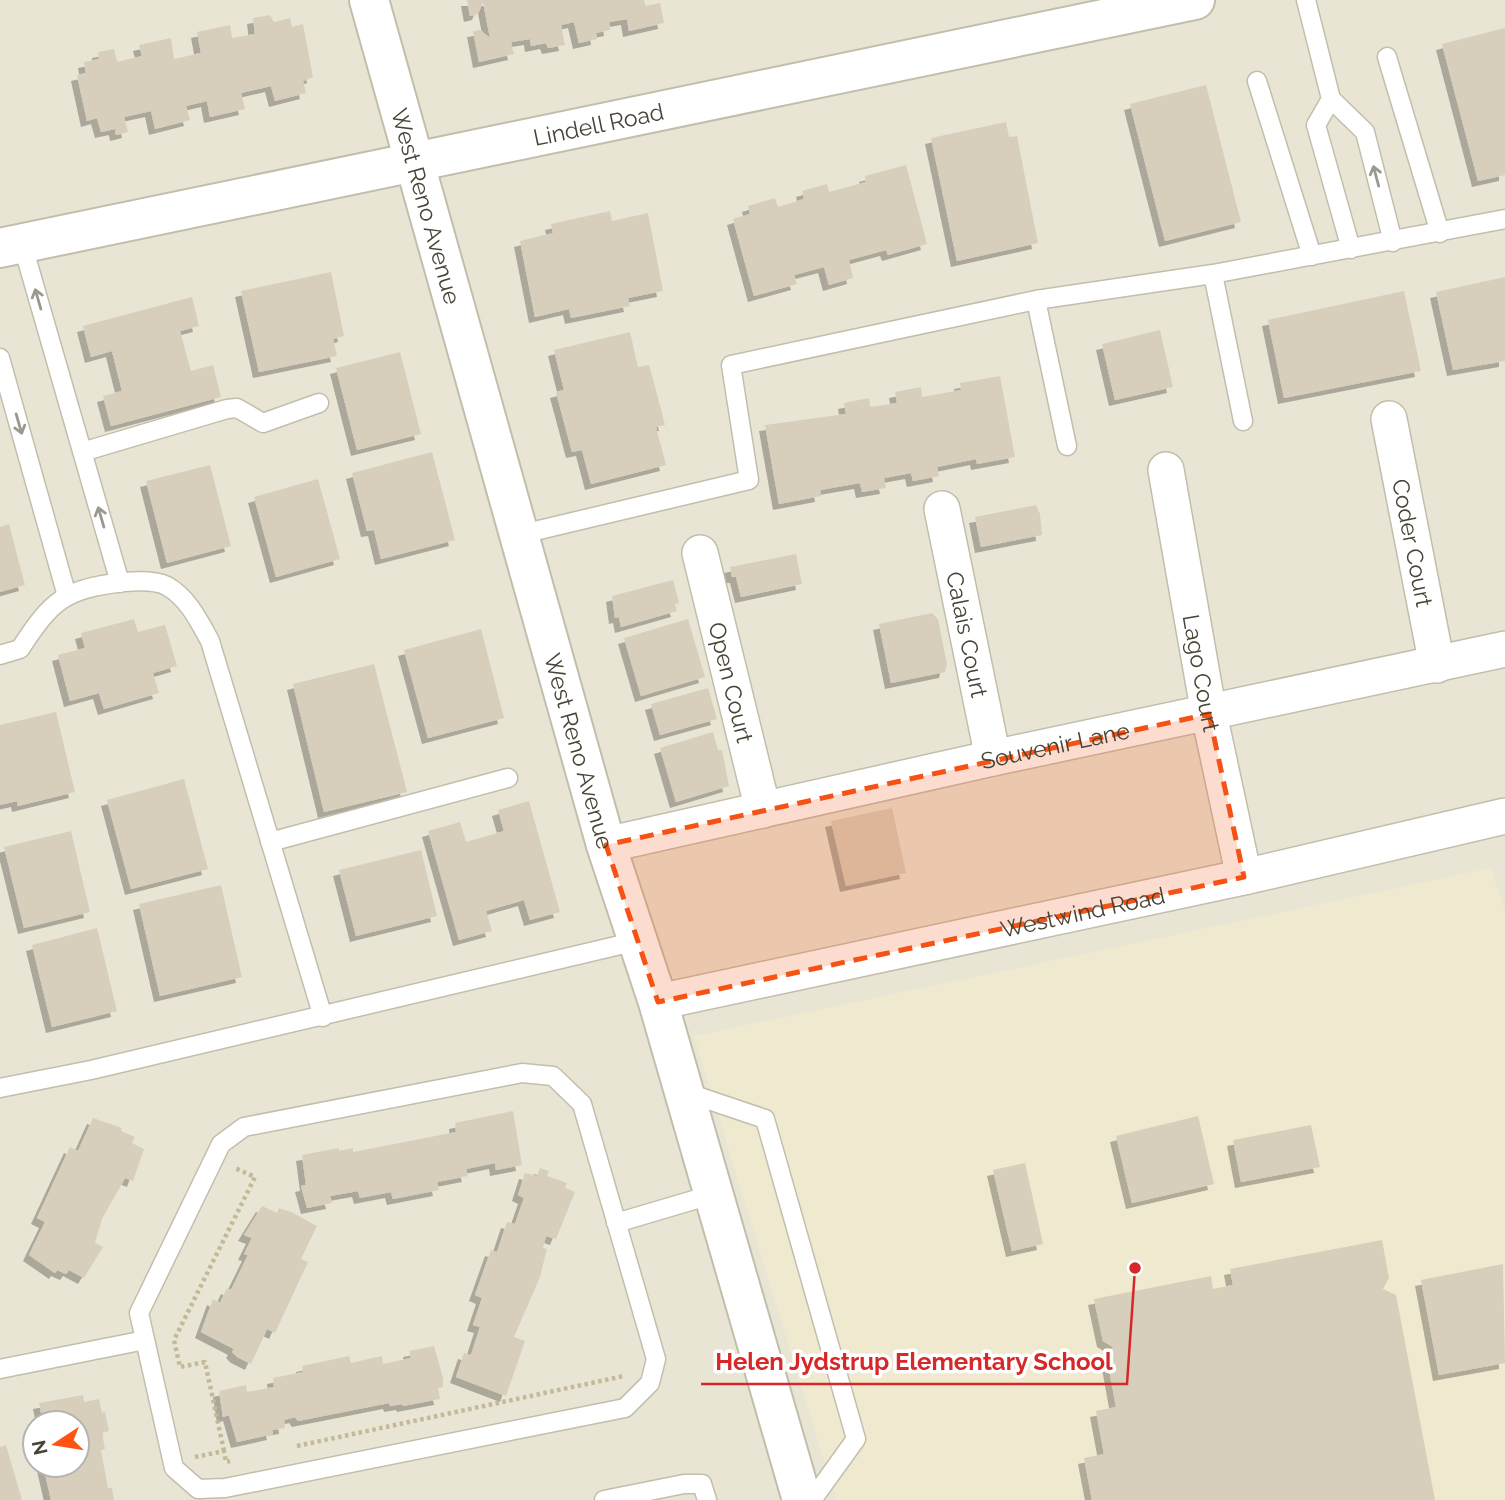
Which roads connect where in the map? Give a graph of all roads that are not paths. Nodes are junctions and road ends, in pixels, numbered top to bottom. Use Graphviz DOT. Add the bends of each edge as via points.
graph roads {
  1 [pos="369,0"];
  2 [pos="1195,0"];
  3 [pos="1306,0"];
  4 [pos="1388,57"];
  5 [pos="1257,81"];
  6 [pos="1331,99"];
  7 [pos="414,162"];
  8 [pos="1505,219"];
  9 [pos="1440,233"];
  10 [pos="1393,242"];
  11 [pos="11,246"];
  12 [pos="1351,249"];
  13 [pos="1312,256"];
  14 [pos="1213,274"];
  15 [pos="1036,300"];
  16 [pos="0,358"];
  17 [pos="319,403"];
  18 [pos="1388,419"];
  19 [pos="1243,421"];
  20 [pos="1067,446"];
  21 [pos="82,452"];
  22 [pos="1166,470"];
  23 [pos="942,509"];
  24 [pos="518,535"];
  25 [pos="700,553"];
  26 [pos="120,583"];
  27 [pos="67,596"];
  28 [pos="1505,649"];
  29 [pos="0,655"];
  30 [pos="1437,665"];
  31 [pos="1209,713"];
  32 [pos="993,758"];
  33 [pos="508,778"];
  34 [pos="763,810"];
  35 [pos="1505,816"];
  36 [pos="270,842"];
  37 [pos="606,845"];
  38 [pos="1244,877"];
  39 [pos="637,941"];
  40 [pos="658,1002"];
  41 [pos="323,1017"];
  42 [pos="1,1086"];
  43 [pos="685,1092"];
  44 [pos="714,1194"];
  45 [pos="616,1223"];
  46 [pos="145,1340"];
  47 [pos="0,1369"];
  48 [pos="604,1500"];
  49 [pos="706,1500"];
  50 [pos="802,1500"];
  51 [pos="812,1500"];
  1 -- 7 [label="street, West Reno Avenue"];
  2 -- 7 [label="street, Lindell Road"];
  3 -- 6 [label="lane"];
  4 -- 9 [label="lane"];
  5 -- 13 [label="lane"];
  10 -- 6 [label="lane, one-way" via="1365,132"];
  6 -- 12 [label="lane" via="1316,125"];
  7 -- 11 [label="street, Lindell Road"];
  7 -- 24 [label="street, West Reno Avenue"];
  8 -- 9 [label="lane"];
  9 -- 10 [label="lane"];
  10 -- 12 [label="lane"];
  21 -- 11 [label="lane, one-way"];
  12 -- 13 [label="lane"];
  13 -- 14 [label="lane"];
  14 -- 15 [label="lane"];
  14 -- 19 [label="lane"];
  15 -- 20 [label="lane"];
  15 -- 24 [label="lane" via="731,365 749,480"];
  16 -- 27 [label="lane, one-way"];
  17 -- 21 [label="lane" via="263,424 237,408 227,409"];
  18 -- 30 [label="street, Coder Court"];
  26 -- 21 [label="lane, one-way"];
  22 -- 31 [label="street, Lago Court"];
  23 -- 32 [label="street, Calais Court"];
  24 -- 37 [label="street, West Reno Avenue"];
  25 -- 34 [label="street, Open Court"];
  26 -- 27 [label="lane" via="87,586"];
  26 -- 36 [label="lane" via="166,585 192,608 210,641"];
  27 -- 29 [label="lane" via="42,615 20,649"];
  28 -- 30 [label="street, Souvenir Lane"];
  30 -- 31 [label="street, Souvenir Lane"];
  31 -- 32 [label="street, Souvenir Lane"];
  31 -- 38 [label="street, Lago Court"];
  32 -- 34 [label="street, Souvenir Lane"];
  33 -- 36 [label="lane"];
  34 -- 37 [label="street, Souvenir Lane"];
  35 -- 38 [label="street, Westwind Road"];
  36 -- 41 [label="lane"];
  37 -- 39 [label="street, West Reno Avenue"];
  38 -- 40 [label="street, Westwind Road"];
  39 -- 40 [label="street, West Reno Avenue"];
  39 -- 41 [label="lane"];
  40 -- 43 [label="street, West Reno Avenue"];
  41 -- 42 [label="lane"];
  43 -- 44 [label="street, West Reno Avenue"];
  43 -- 51 [label="lane" via="765,1119 856,1438"];
  44 -- 45 [label="lane"];
  44 -- 50 [label="street, West Reno Avenue"];
  45 -- 46 [label="lane" via="582,1104 553,1076 522,1073 244,1127 221,1144 139,1313"];
  45 -- 46 [label="lane" via="656,1359 650,1383 625,1408 225,1488 198,1489 174,1468"];
  46 -- 47 [label="lane"];
  48 -- 49 [label="lane" via="684,1484 702,1485"];
}
